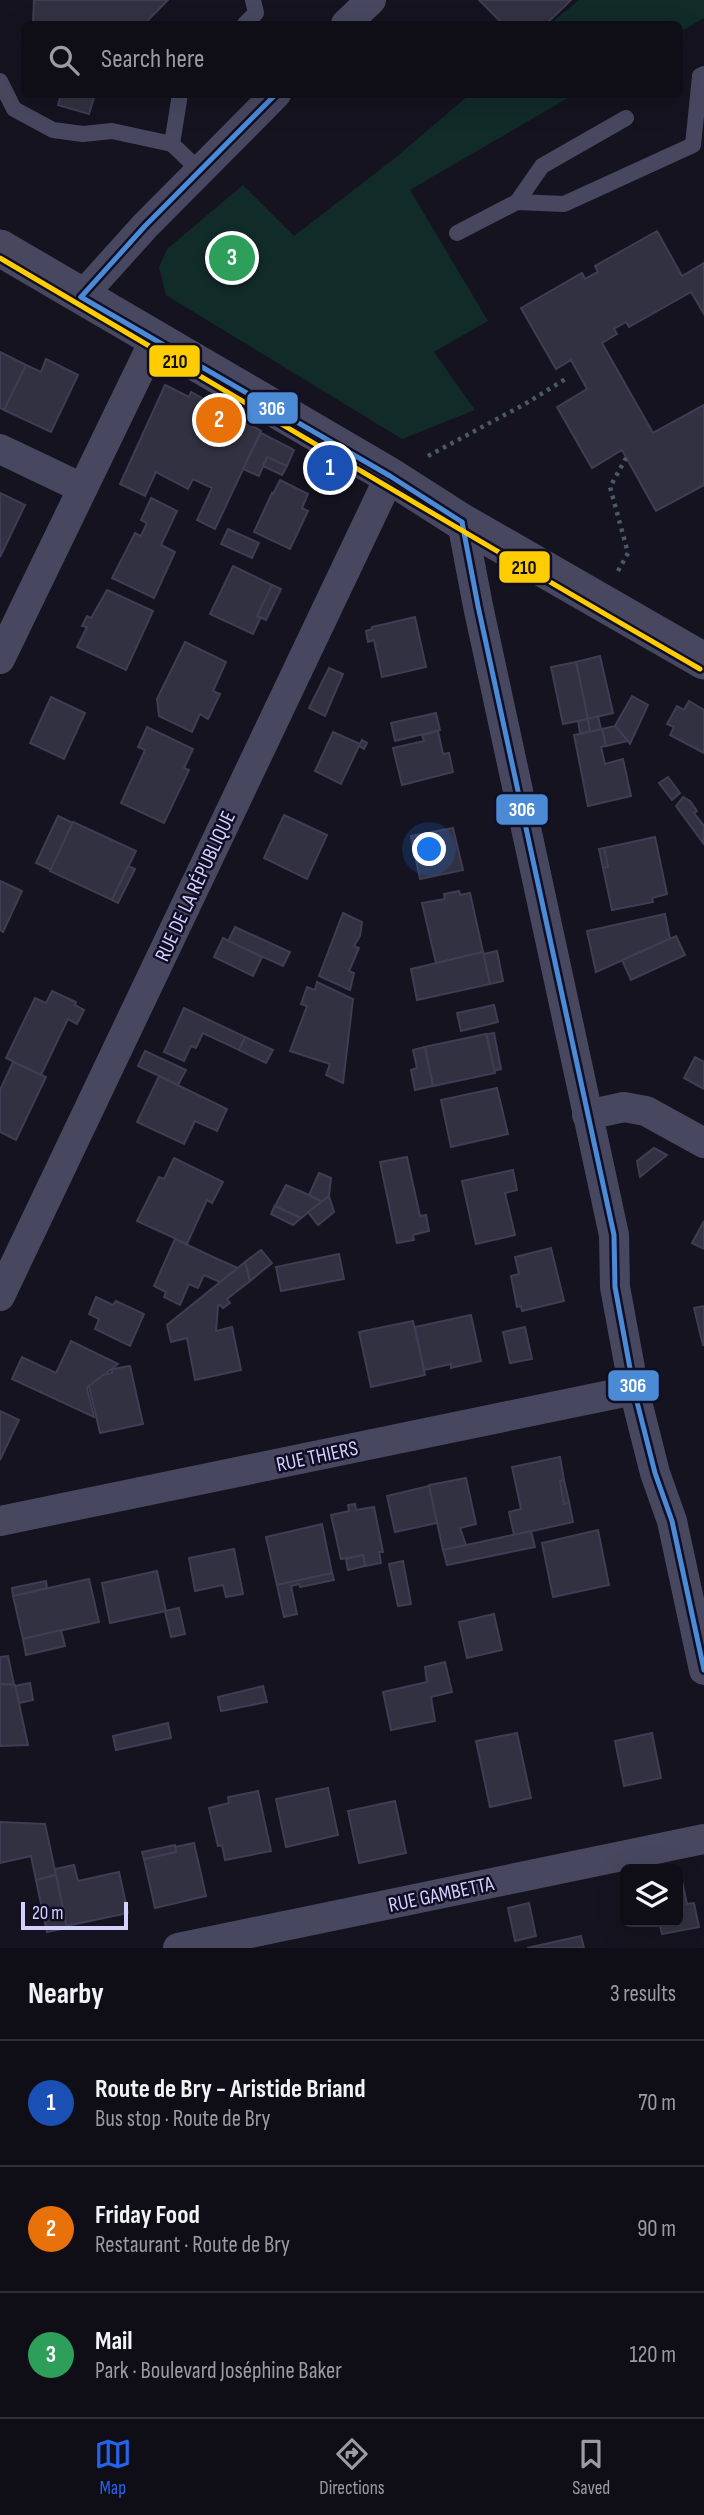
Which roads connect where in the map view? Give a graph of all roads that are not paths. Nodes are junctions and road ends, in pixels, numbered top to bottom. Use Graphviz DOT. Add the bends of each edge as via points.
graph roads {
  1 [pos="253,0"];
  2 [pos="371,0"];
  3 [pos="248,21"];
  4 [pos="349,21"];
  5 [pos="704,74"];
  6 [pos="0,81"];
  7 [pos="179,98"];
  8 [pos="272,98"];
  9 [pos="626,118"];
  10 [pos="172,144"];
  11 [pos="199,170"];
  12 [pos="517,202"];
  13 [pos="457,233"];
  14 [pos="0,248"];
  15 [pos="81,297"];
  16 [pos="155,339"];
  17 [pos="0,449"];
  18 [pos="390,477"];
  19 [pos="82,488"];
  20 [pos="462,522"];
  21 [pos="0,659"];
  22 [pos="704,661"];
  23 [pos="587,1115"];
  24 [pos="704,1143"];
  25 [pos="0,1296"];
  26 [pos="634,1390"];
  27 [pos="0,1521"];
  28 [pos="704,1670"];
  29 [pos="704,1839"];
  30 [pos="178,1948"];
  1 -- 3 [label="lane" via="256,13"];
  2 -- 4 [label="street"];
  5 -- 12 [label="lane" via="700,76 693,145 564,204"];
  6 -- 10 [label="lane" via="13,109 53,130 112,131"];
  7 -- 10 [label="lane"];
  8 -- 11 [label="street"];
  9 -- 12 [label="lane" via="542,166"];
  10 -- 11 [label="lane"];
  11 -- 15 [label="street"];
  12 -- 13 [label="lane"];
  14 -- 15 [label="street"];
  15 -- 16 [label="street"];
  16 -- 18 [label="street"];
  16 -- 19 [label="street"];
  17 -- 19 [label="street"];
  18 -- 20 [label="street"];
  18 -- 25 [label="street, RUE DE LA RÉPUBLIQUE"];
  19 -- 21 [label="street"];
  20 -- 22 [label="street"];
  20 -- 23 [label="street"];
  23 -- 24 [label="street" via="624,1107 646,1111"];
  23 -- 26 [label="street" via="614,1235 615,1287"];
  26 -- 27 [label="street, RUE THIERS"];
  26 -- 28 [label="street" via="672,1521"];
  29 -- 30 [label="street, RUE GAMBETTA"];
}
